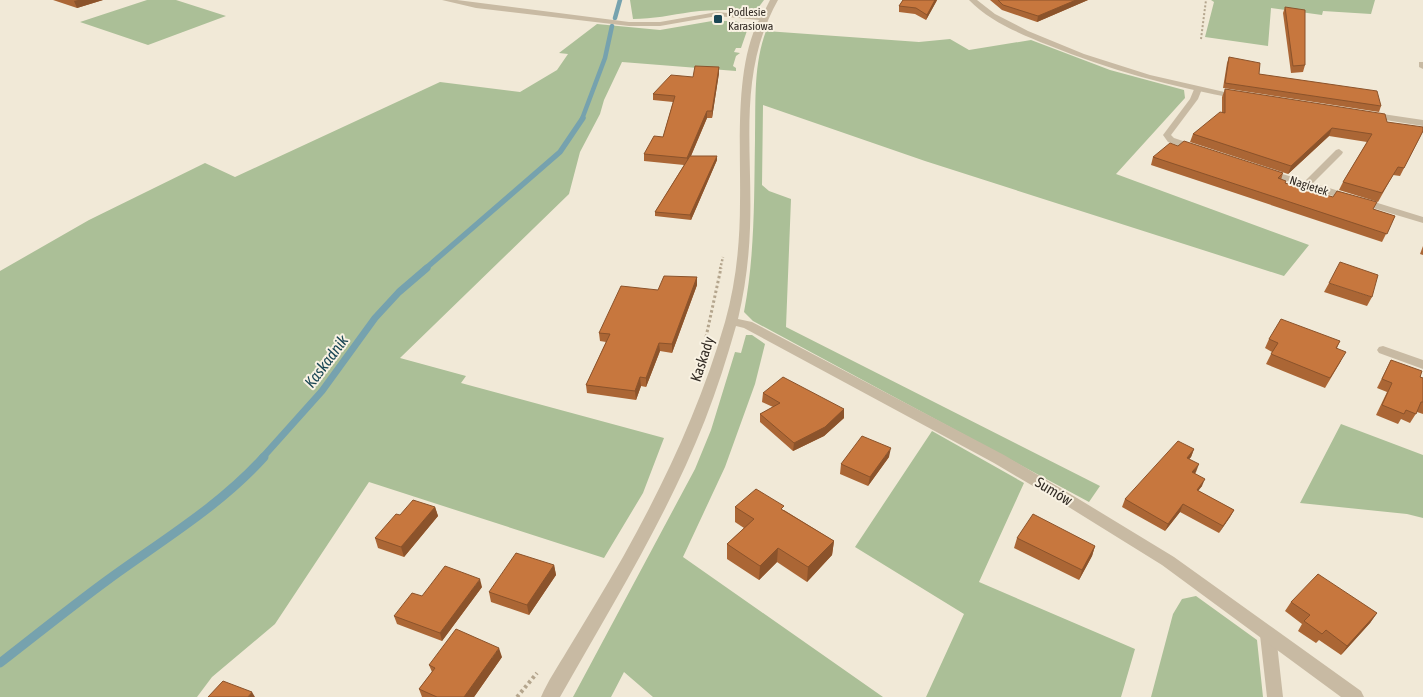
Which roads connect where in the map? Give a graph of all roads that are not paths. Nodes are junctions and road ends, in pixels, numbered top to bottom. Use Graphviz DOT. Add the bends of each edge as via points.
graph roads {
  1 [pos="446,0"];
  2 [pos="774,0"];
  3 [pos="973,0"];
  4 [pos="764,18"];
  5 [pos="1198,89"];
  6 [pos="1245,97"];
  7 [pos="1357,113"];
  8 [pos="1423,123"];
  9 [pos="1207,152"];
  10 [pos="1339,152"];
  11 [pos="1261,170"];
  12 [pos="1306,185"];
  13 [pos="1423,219"];
  14 [pos="732,321"];
  15 [pos="1383,350"];
  16 [pos="1423,365"];
  17 [pos="1268,635"];
  18 [pos="550,697"];
  19 [pos="1275,697"];
  20 [pos="1355,697"];
  1 -- 4 [label="street" via="629,24 660,24 717,14"];
  2 -- 4 [label="street, Kaskady"];
  3 -- 5 [label="street" via="998,19 1052,45 1101,64"];
  4 -- 14 [label="street, Kaskady" via="748,73 745,229"];
  5 -- 6 [label="street"];
  5 -- 9 [label="lane" via="1167,135 1171,140"];
  7 -- 8 [label="street"];
  10 -- 12 [label="lane"];
  11 -- 12 [label="lane, Nagietek"];
  12 -- 13 [label="lane, Nagietek"];
  14 -- 17 [label="street, Sumów" via="748,325 999,458 1168,561"];
  14 -- 18 [label="street, Kaskady" via="709,392 670,482"];
  15 -- 16 [label="street"];
  17 -- 19 [label="lane"];
  17 -- 20 [label="street, Sumów"];
}
